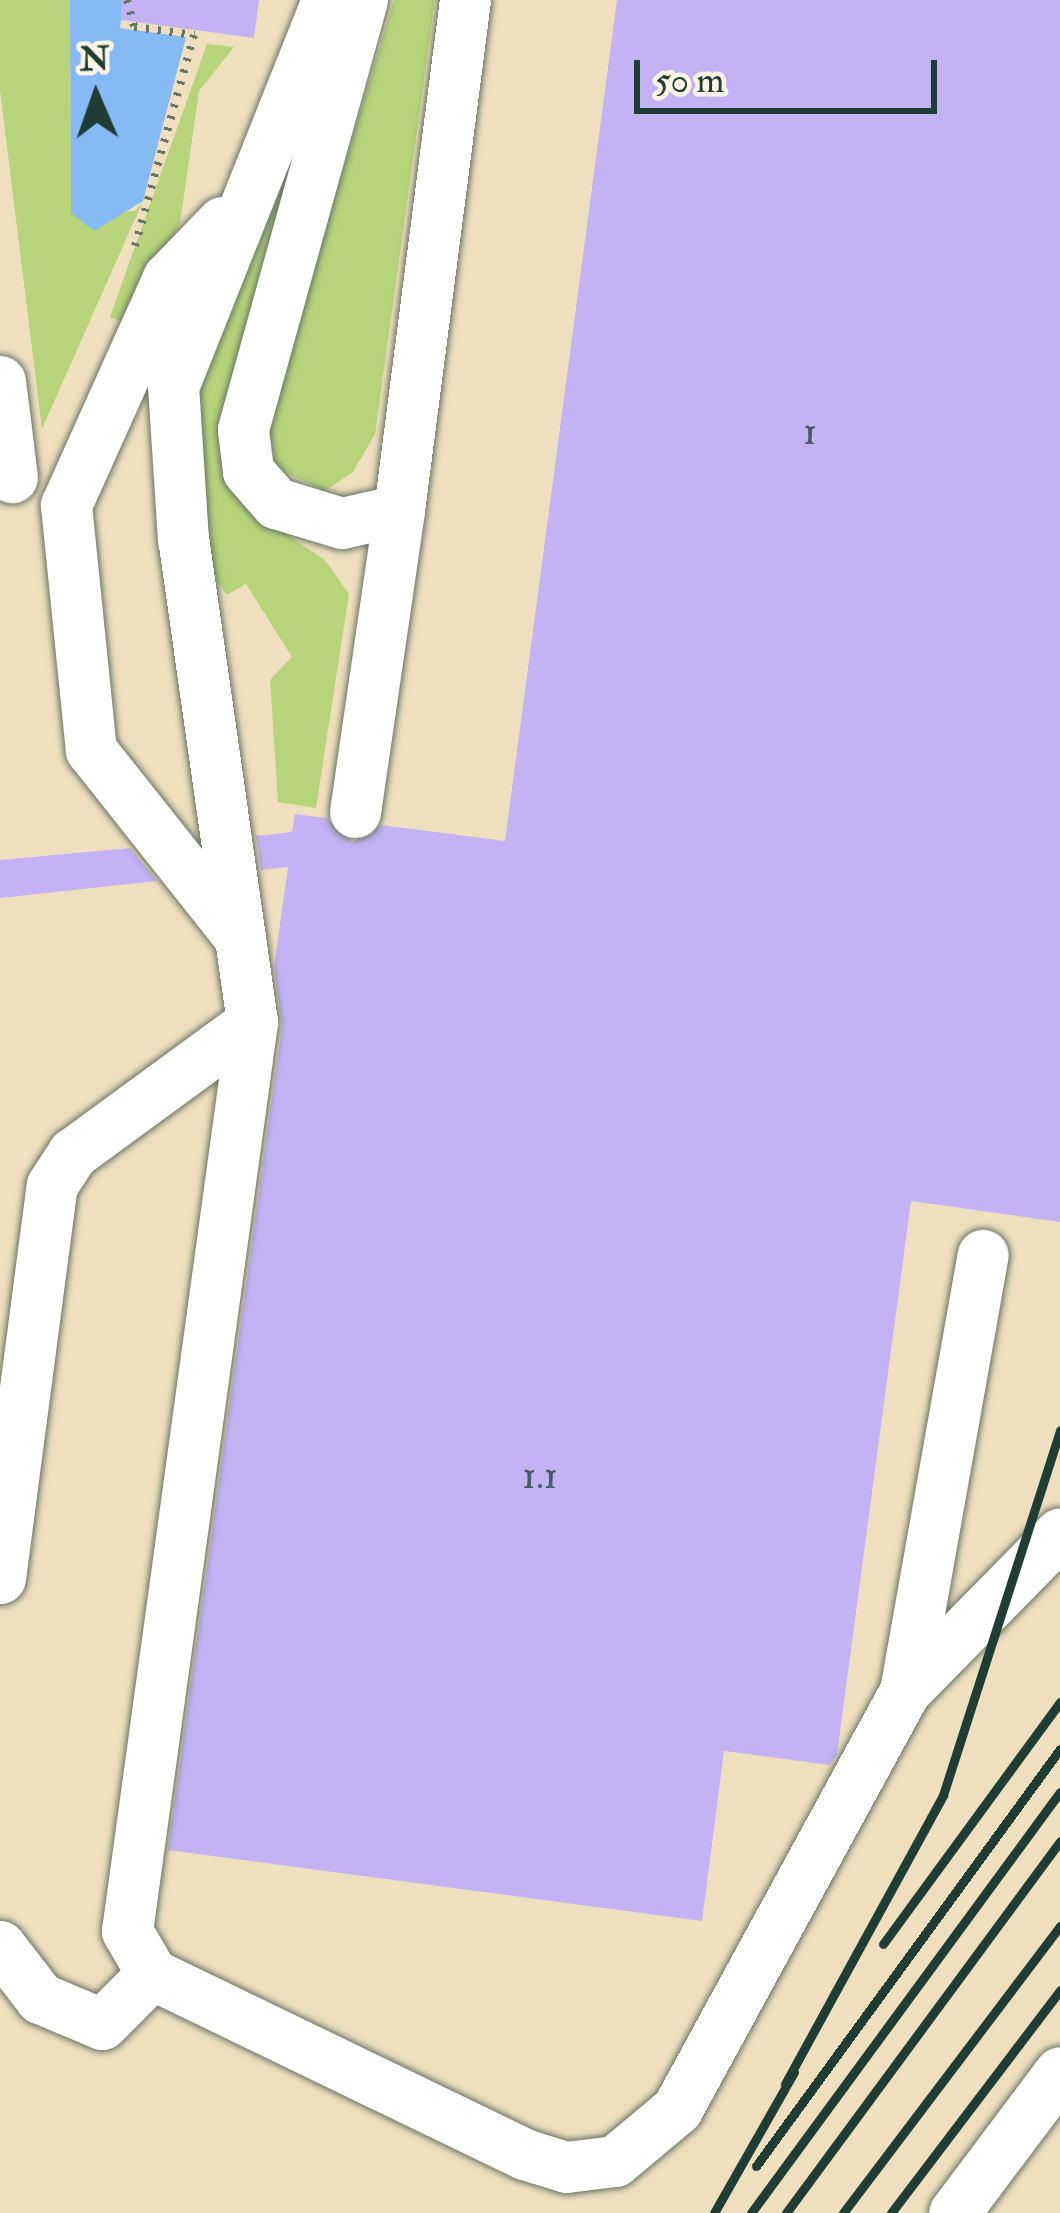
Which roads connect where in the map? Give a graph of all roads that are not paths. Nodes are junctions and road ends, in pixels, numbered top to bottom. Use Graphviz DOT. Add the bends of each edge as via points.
graph roads {
  1 [pos="327,0"];
  2 [pos="362,0"];
  3 [pos="465,0"];
  4 [pos="312,96"];
  5 [pos="251,192"];
  6 [pos="0,381"];
  7 [pos="12,478"];
  8 [pos="399,511"];
  9 [pos="356,812"];
  10 [pos="240,938"];
  11 [pos="252,1022"];
  12 [pos="983,1255"];
  13 [pos="1060,1533"];
  14 [pos="0,1578"];
  15 [pos="905,1691"];
  16 [pos="0,1946"];
  17 [pos="152,1974"];
  18 [pos="1060,2072"];
  19 [pos="954,2213"];
  1 -- 4 [label="lane"];
  2 -- 4 [label="lane"];
  3 -- 8 [label="lane"];
  4 -- 5 [label="lane"];
  4 -- 8 [label="lane" via="248,392 248,471 308,518"];
  5 -- 10 [label="lane" via="173,387"];
  5 -- 10 [label="lane" via="168,278 66,505 91,750"];
  6 -- 7 [label="lane"];
  8 -- 9 [label="lane"];
  10 -- 11 [label="lane"];
  11 -- 14 [label="lane" via="73,1153 52,1184"];
  11 -- 17 [label="lane" via="127,1931"];
  12 -- 15 [label="lane"];
  13 -- 15 [label="lane"];
  15 -- 17 [label="lane" via="676,2109 615,2161 566,2167"];
  16 -- 17 [label="lane" via="40,1998 102,2024"];
  18 -- 19 [label="lane"];
}
